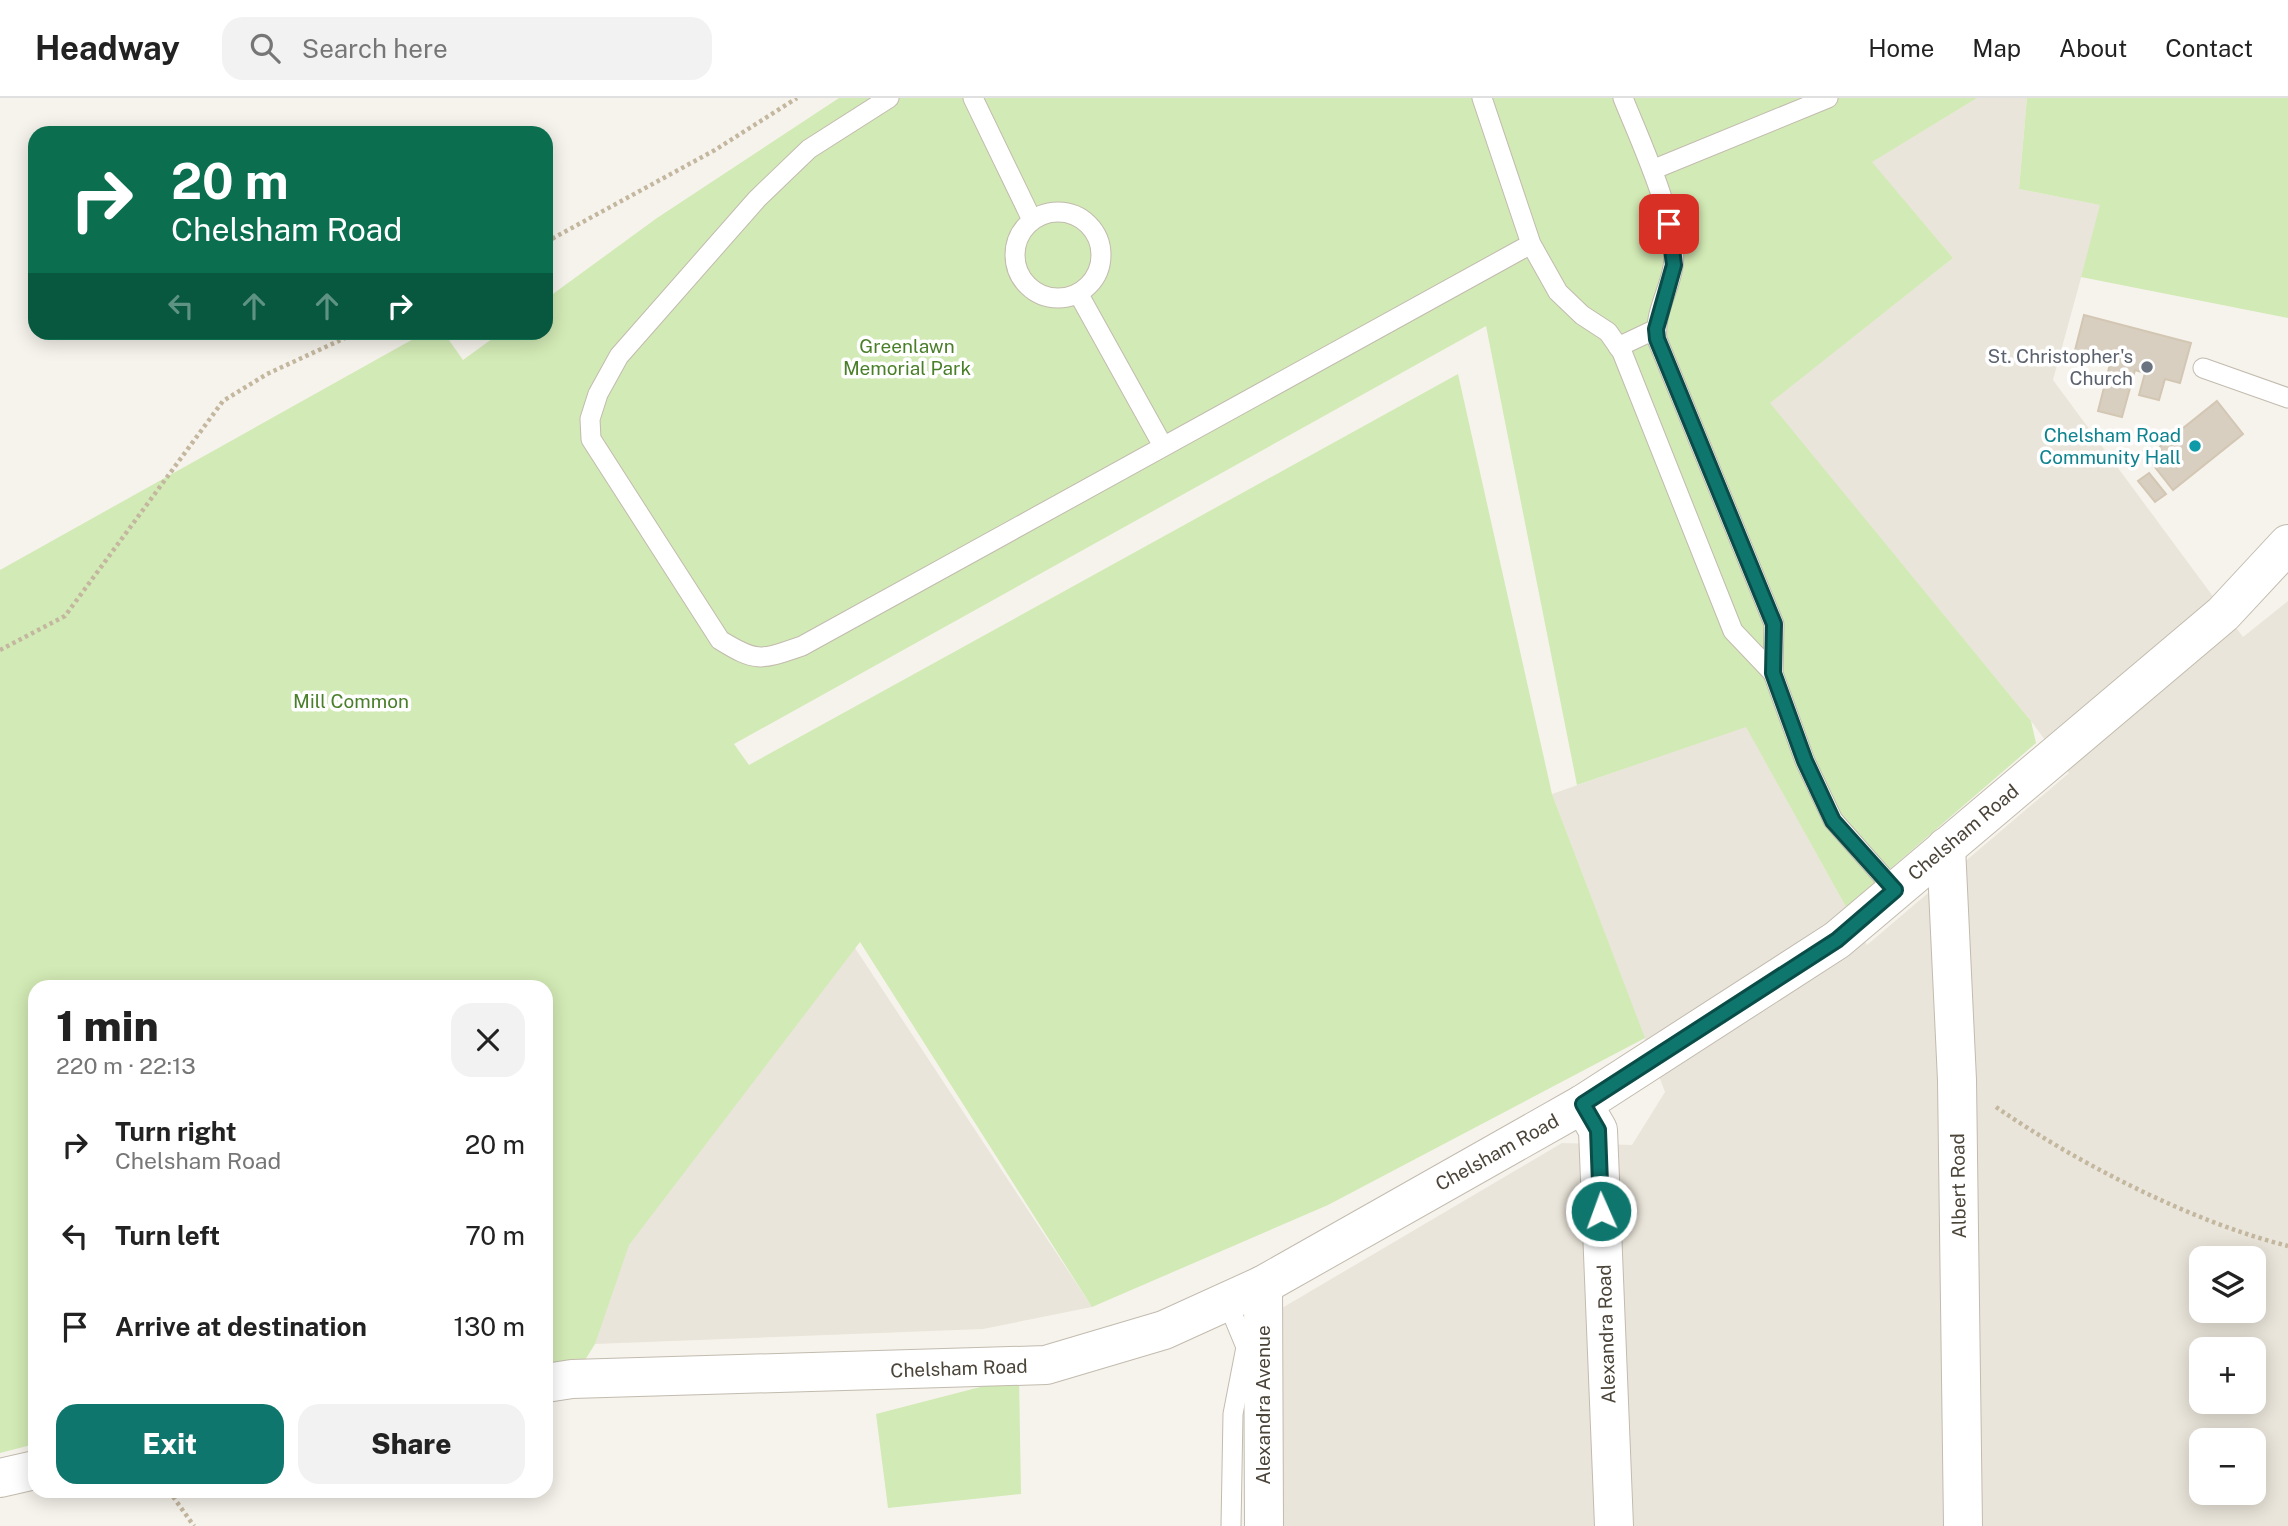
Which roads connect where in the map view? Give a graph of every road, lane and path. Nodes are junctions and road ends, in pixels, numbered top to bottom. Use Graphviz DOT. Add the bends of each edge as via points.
graph roads {
  1 [pos="797,98"];
  2 [pos="889,98"];
  3 [pos="973,98"];
  4 [pos="1482,98"];
  5 [pos="1623,98"];
  6 [pos="1828,98"];
  7 [pos="1652,170"];
  8 [pos="1032,220"];
  9 [pos="553,238"];
  10 [pos="1531,244"];
  11 [pos="1078,293"];
  12 [pos="1656,329"];
  13 [pos="341,340"];
  14 [pos="1618,347"];
  15 [pos="2203,369"];
  16 [pos="2288,398"];
  17 [pos="1163,446"];
  18 [pos="2288,544"];
  19 [pos="0,650"];
  20 [pos="1773,673"];
  21 [pos="1946,847"];
  22 [pos="1895,890"];
  23 [pos="1957,1080"];
  24 [pos="1583,1104"];
  25 [pos="2288,1245"];
  26 [pos="1263,1285"];
  27 [pos="1227,1301"];
  28 [pos="553,1382"];
  29 [pos="28,1472"];
  30 [pos="0,1478"];
  31 [pos="174,1498"];
  32 [pos="194,1526"];
  33 [pos="1231,1526"];
  34 [pos="1264,1526"];
  35 [pos="1614,1526"];
  36 [pos="1963,1526"];
  1 -- 9 [label="path" via="715,150"];
  2 -- 17 [label="lane" via="809,149 757,199 619,356 590,419 591,439 720,640 747,656 770,657 802,646"];
  3 -- 8 [label="lane"];
  4 -- 10 [label="lane"];
  5 -- 7 [label="lane"];
  6 -- 7 [label="lane"];
  7 -- 12 [label="lane" via="1669,224 1674,265"];
  8 -- 11 [label="lane" via="1017,243 1018,271 1037,292 1050,297"];
  8 -- 11 [label="lane" via="1059,212 1073,214 1095,232 1101,259 1089,285"];
  10 -- 14 [label="lane" via="1558,292 1582,316 1608,332"];
  10 -- 17 [label="lane"];
  11 -- 17 [label="lane"];
  12 -- 14 [label="lane"];
  12 -- 20 [label="lane" via="1774,624"];
  13 -- 19 [label="path" via="267,374 223,401 65,616"];
  14 -- 20 [label="lane" via="1733,631"];
  15 -- 16 [label="lane"];
  18 -- 21 [label="street, Chelsham Road" via="2223,614"];
  20 -- 22 [label="lane" via="1833,821"];
  21 -- 22 [label="street, Chelsham Road"];
  21 -- 23 [label="street, Albert Road"];
  22 -- 24 [label="street, Chelsham Road" via="1837,940"];
  23 -- 25 [label="path" via="2030,1131 2103,1171 2196,1214"];
  23 -- 36 [label="street, Albert Road"];
  24 -- 26 [label="street, Chelsham Road"];
  24 -- 35 [label="street, Alexandra Road" via="1598,1130"];
  26 -- 27 [label="street, Chelsham Road"];
  26 -- 34 [label="street, Alexandra Avenue"];
  27 -- 28 [label="street, Chelsham Road" via="1164,1330 1046,1365"];
  27 -- 33 [label="lane" via="1246,1347 1233,1414"];
  29 -- 30 [label="street"];
  31 -- 32 [label="path"];
}
